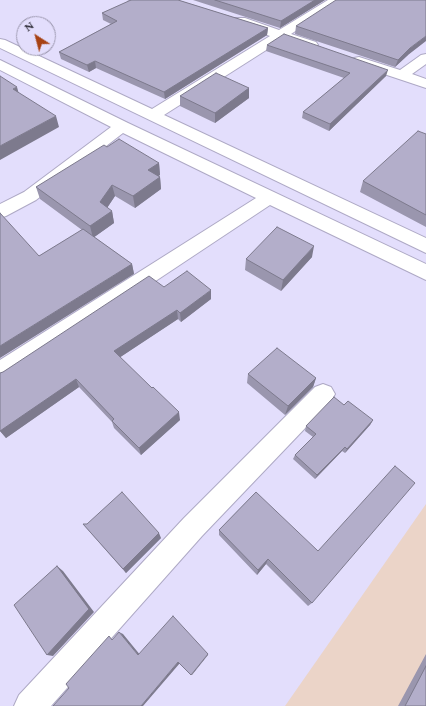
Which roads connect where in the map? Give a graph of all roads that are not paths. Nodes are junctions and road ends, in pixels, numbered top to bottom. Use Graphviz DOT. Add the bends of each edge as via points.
graph roads {
  1 [pos="336,0"];
  2 [pos="228,16"];
  3 [pos="282,35"];
  4 [pos="0,43"];
  5 [pos="320,48"];
  6 [pos="350,58"];
  7 [pos="426,58"];
  8 [pos="0,64"];
  9 [pos="402,75"];
  10 [pos="426,84"];
  11 [pos="152,116"];
  12 [pos="122,126"];
  13 [pos="270,197"];
  14 [pos="0,212"];
  15 [pos="426,246"];
  16 [pos="426,273"];
  17 [pos="0,372"];
  18 [pos="323,394"];
  19 [pos="30,706"];
  1 -- 3 [label="street"];
  2 -- 3 [label="street"];
  3 -- 5 [label="street"];
  3 -- 11 [label="street"];
  4 -- 11 [label="street"];
  6 -- 9 [label="street"];
  7 -- 9 [label="street"];
  8 -- 12 [label="street"];
  9 -- 10 [label="street"];
  11 -- 15 [label="street"];
  12 -- 13 [label="street"];
  12 -- 14 [label="street" via="30,196"];
  13 -- 16 [label="street"];
  13 -- 17 [label="street"];
  18 -- 19 [label="street" via="193,527"];
}
